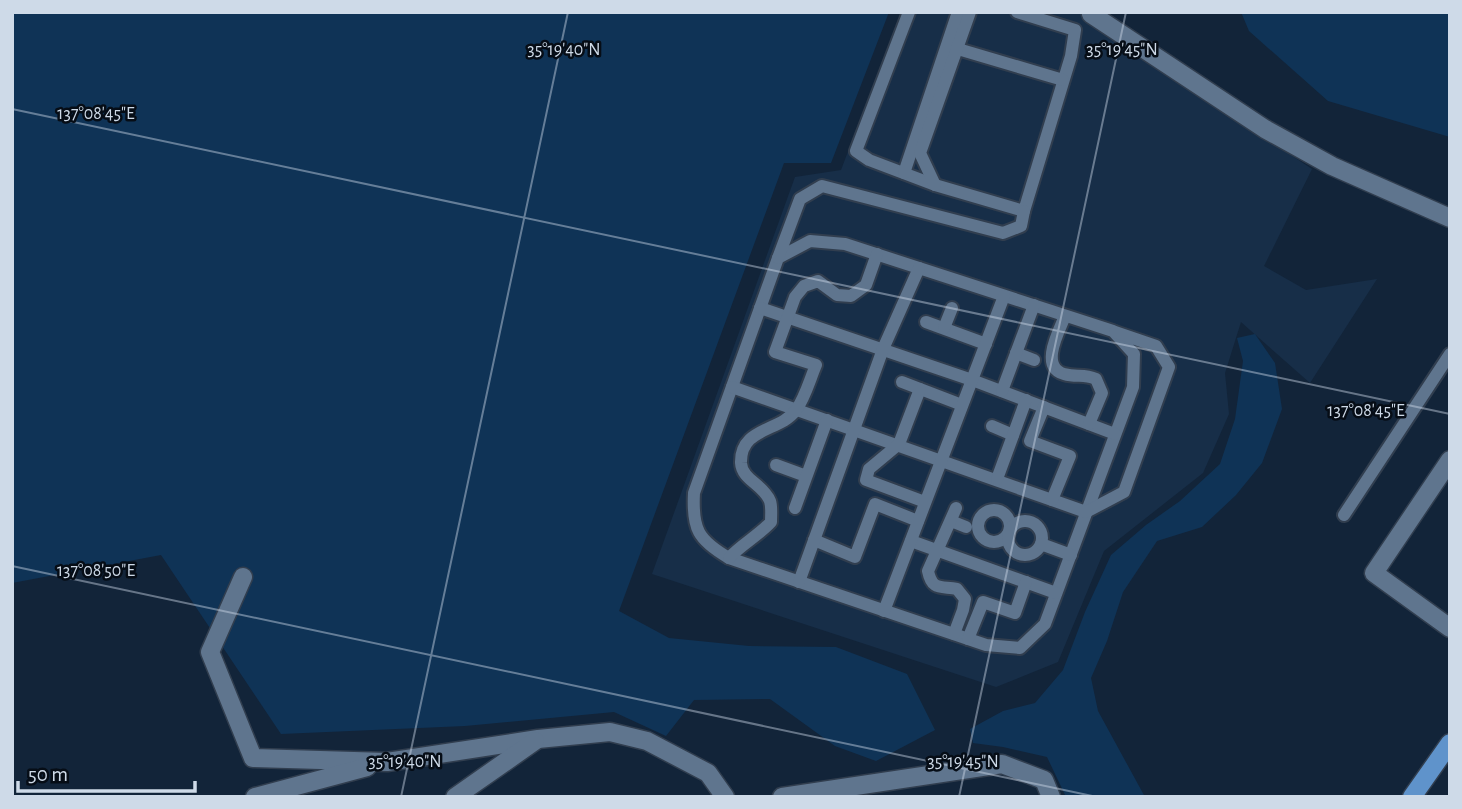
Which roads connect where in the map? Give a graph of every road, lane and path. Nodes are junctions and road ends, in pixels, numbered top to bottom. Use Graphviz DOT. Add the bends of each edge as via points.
graph roads {
  1 [pos="909,12"];
  2 [pos="958,12"];
  3 [pos="970,12"];
  4 [pos="1017,12"];
  5 [pos="1091,14"];
  6 [pos="958,49"];
  7 [pos="1063,80"];
  8 [pos="904,173"];
  9 [pos="935,185"];
  10 [pos="1024,211"];
  11 [pos="1450,218"];
  12 [pos="877,254"];
  13 [pos="778,258"];
  14 [pos="919,268"];
  15 [pos="1004,296"];
  16 [pos="1034,305"];
  17 [pos="760,307"];
  18 [pos="952,308"];
  19 [pos="1065,316"];
  20 [pos="788,317"];
  21 [pos="926,322"];
  22 [pos="944,328"];
  23 [pos="1113,331"];
  24 [pos="986,344"];
  25 [pos="883,349"];
  26 [pos="1016,353"];
  27 [pos="1450,354"];
  28 [pos="1034,360"];
  29 [pos="972,380"];
  30 [pos="902,382"];
  31 [pos="732,387"];
  32 [pos="920,389"];
  33 [pos="1002,391"];
  34 [pos="1026,400"];
  35 [pos="962,405"];
  36 [pos="1044,407"];
  37 [pos="797,409"];
  38 [pos="827,419"];
  39 [pos="1089,424"];
  40 [pos="992,426"];
  41 [pos="853,429"];
  42 [pos="1115,434"];
  43 [pos="1013,435"];
  44 [pos="899,444"];
  45 [pos="942,459"];
  46 [pos="1450,460"];
  47 [pos="776,465"];
  48 [pos="806,476"];
  49 [pos="997,479"];
  50 [pos="1052,500"];
  51 [pos="925,502"];
  52 [pos="795,508"];
  53 [pos="956,508"];
  54 [pos="1086,512"];
  55 [pos="1344,515"];
  56 [pos="918,521"];
  57 [pos="951,521"];
  58 [pos="966,527"];
  59 [pos="1009,532"];
  60 [pos="814,540"];
  61 [pos="911,541"];
  62 [pos="988,542"];
  63 [pos="1041,544"];
  64 [pos="939,551"];
  65 [pos="1020,554"];
  66 [pos="1071,555"];
  67 [pos="729,558"];
  68 [pos="979,565"];
  69 [pos="243,577"];
  70 [pos="1010,577"];
  71 [pos="799,582"];
  72 [pos="1026,582"];
  73 [pos="1056,593"];
  74 [pos="884,611"];
  75 [pos="1450,628"];
  76 [pos="954,635"];
  77 [pos="968,639"];
  78 [pos="538,739"];
  79 [pos="1450,743"];
  80 [pos="387,762"];
  81 [pos="255,797"];
  82 [pos="455,797"];
  83 [pos="725,797"];
  84 [pos="782,797"];
  85 [pos="1051,797"];
  86 [pos="1412,797"];
  1 -- 8 [label="lane" via="856,151"];
  2 -- 8 [label="lane"];
  3 -- 6 [label="lane"];
  4 -- 7 [label="lane" via="1075,30"];
  5 -- 11 [label="street" via="1265,129 1332,166"];
  6 -- 7 [label="lane"];
  6 -- 9 [label="lane" via="920,153"];
  7 -- 10 [label="lane"];
  8 -- 9 [label="lane"];
  9 -- 10 [label="lane"];
  10 -- 13 [label="lane" via="1021,226 1003,233 822,186 800,199"];
  12 -- 13 [label="lane" via="845,244 810,241"];
  12 -- 14 [label="lane"];
  12 -- 20 [label="lane" via="866,285 851,296 837,295 818,281 804,286"];
  13 -- 17 [label="lane"];
  14 -- 15 [label="lane"];
  14 -- 25 [label="lane"];
  15 -- 16 [label="lane"];
  15 -- 24 [label="lane"];
  16 -- 19 [label="lane"];
  16 -- 26 [label="lane"];
  17 -- 20 [label="lane"];
  17 -- 31 [label="lane"];
  18 -- 22 [label="lane"];
  19 -- 23 [label="lane"];
  19 -- 39 [label="lane" via="1051,350 1053,365 1060,373 1084,373 1097,379 1102,393"];
  20 -- 25 [label="lane"];
  20 -- 37 [label="lane" via="775,352 816,365"];
  21 -- 22 [label="lane"];
  22 -- 24 [label="lane"];
  23 -- 42 [label="lane" via="1134,354 1133,387"];
  23 -- 54 [label="lane" via="1156,346 1169,367 1124,492"];
  24 -- 29 [label="lane"];
  25 -- 29 [label="lane"];
  25 -- 41 [label="lane"];
  26 -- 28 [label="lane"];
  26 -- 33 [label="lane"];
  27 -- 55 [label="lane"];
  29 -- 33 [label="lane"];
  29 -- 35 [label="lane"];
  30 -- 32 [label="lane"];
  31 -- 37 [label="lane"];
  31 -- 67 [label="lane" via="694,493 693,519 708,546"];
  32 -- 35 [label="lane"];
  32 -- 44 [label="lane"];
  33 -- 34 [label="lane"];
  34 -- 36 [label="lane"];
  34 -- 43 [label="lane"];
  35 -- 45 [label="lane"];
  36 -- 39 [label="lane"];
  36 -- 50 [label="lane" via="1030,441 1070,456"];
  37 -- 38 [label="lane"];
  37 -- 67 [label="lane" via="745,445 741,464 746,477 761,486 771,502 771,522"];
  38 -- 41 [label="lane"];
  38 -- 48 [label="lane"];
  39 -- 42 [label="lane"];
  40 -- 43 [label="lane"];
  41 -- 44 [label="lane"];
  41 -- 60 [label="lane"];
  42 -- 54 [label="lane"];
  43 -- 49 [label="lane"];
  44 -- 45 [label="lane"];
  44 -- 51 [label="lane" via="869,469 866,480"];
  45 -- 49 [label="lane"];
  45 -- 51 [label="lane"];
  46 -- 75 [label="street" via="1374,573"];
  47 -- 48 [label="lane"];
  48 -- 52 [label="lane"];
  49 -- 50 [label="lane"];
  50 -- 54 [label="lane"];
  51 -- 56 [label="lane"];
  53 -- 57 [label="lane"];
  54 -- 66 [label="lane"];
  56 -- 60 [label="lane" via="875,505 855,557"];
  56 -- 61 [label="lane"];
  57 -- 58 [label="lane"];
  57 -- 64 [label="lane"];
  59 -- 62 [label="lane" via="1002,541"];
  59 -- 62 [label="lane" via="1007,517 989,510 980,516 977,527"];
  59 -- 63 [label="lane" via="1020,521 1031,522 1042,533"];
  59 -- 65 [label="lane" via="1009,544"];
  60 -- 71 [label="lane"];
  61 -- 64 [label="lane"];
  61 -- 74 [label="lane"];
  62 -- 68 [label="lane"];
  63 -- 65 [label="lane" via="1034,553"];
  63 -- 66 [label="lane"];
  64 -- 68 [label="lane"];
  64 -- 76 [label="lane" via="928,571 930,581 936,587 957,589 965,599"];
  65 -- 70 [label="lane"];
  66 -- 73 [label="lane"];
  67 -- 71 [label="lane"];
  68 -- 70 [label="lane"];
  69 -- 80 [label="street" via="210,652 253,758"];
  70 -- 72 [label="lane"];
  71 -- 74 [label="lane"];
  72 -- 73 [label="lane"];
  72 -- 77 [label="lane" via="1015,613 983,601"];
  73 -- 77 [label="lane" via="1045,624 1020,648"];
  74 -- 76 [label="lane"];
  76 -- 77 [label="lane"];
  78 -- 80 [label="street"];
  78 -- 82 [label="street"];
  78 -- 83 [label="street" via="610,732 647,741 708,773"];
  79 -- 86 [label="main road"];
  80 -- 81 [label="street"];
  84 -- 85 [label="street" via="1002,764 1044,780"];
}
